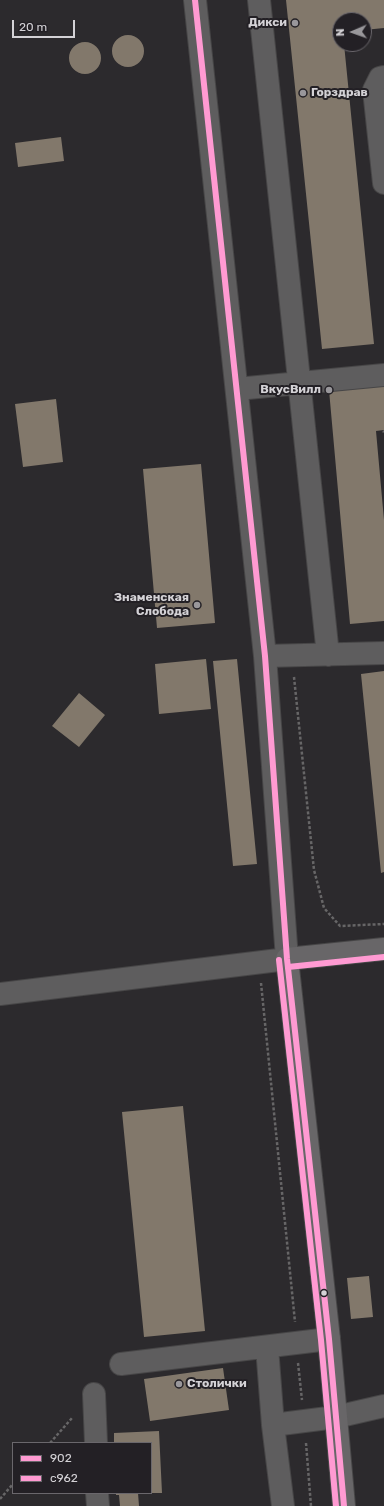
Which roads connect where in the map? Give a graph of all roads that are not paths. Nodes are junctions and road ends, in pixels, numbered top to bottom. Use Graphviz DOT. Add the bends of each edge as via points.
graph roads {
  1 [pos="195,0"];
  2 [pos="259,0"];
  3 [pos="384,77"];
  4 [pos="384,183"];
  5 [pos="384,375"];
  6 [pos="298,383"];
  7 [pos="237,389"];
  8 [pos="384,653"];
  9 [pos="328,655"];
  10 [pos="264,656"];
  11 [pos="384,948"];
  12 [pos="287,959"];
  13 [pos="0,994"];
  14 [pos="329,1339"];
  15 [pos="267,1347"];
  16 [pos="121,1364"];
  17 [pos="94,1394"];
  18 [pos="384,1406"];
  19 [pos="336,1417"];
  20 [pos="273,1425"];
  21 [pos="96,1442"];
  22 [pos="97,1494"];
  23 [pos="98,1506"];
  24 [pos="283,1506"];
  25 [pos="344,1506"];
  1 -- 7 [label="street"];
  2 -- 6 [label="street"];
  3 -- 4 [label="street" via="380,78 374,90"];
  5 -- 6 [label="street"];
  6 -- 7 [label="street"];
  6 -- 9 [label="street"];
  7 -- 10 [label="street"];
  8 -- 9 [label="street"];
  9 -- 10 [label="street"];
  10 -- 12 [label="street"];
  11 -- 12 [label="main road"];
  12 -- 13 [label="street"];
  12 -- 14 [label="main road"];
  14 -- 15 [label="street"];
  14 -- 19 [label="main road"];
  15 -- 16 [label="street"];
  15 -- 20 [label="street"];
  17 -- 21 [label="street"];
  18 -- 19 [label="street"];
  19 -- 20 [label="street"];
  19 -- 25 [label="main road"];
  20 -- 24 [label="street"];
  22 -- 23 [label="street"];
}
